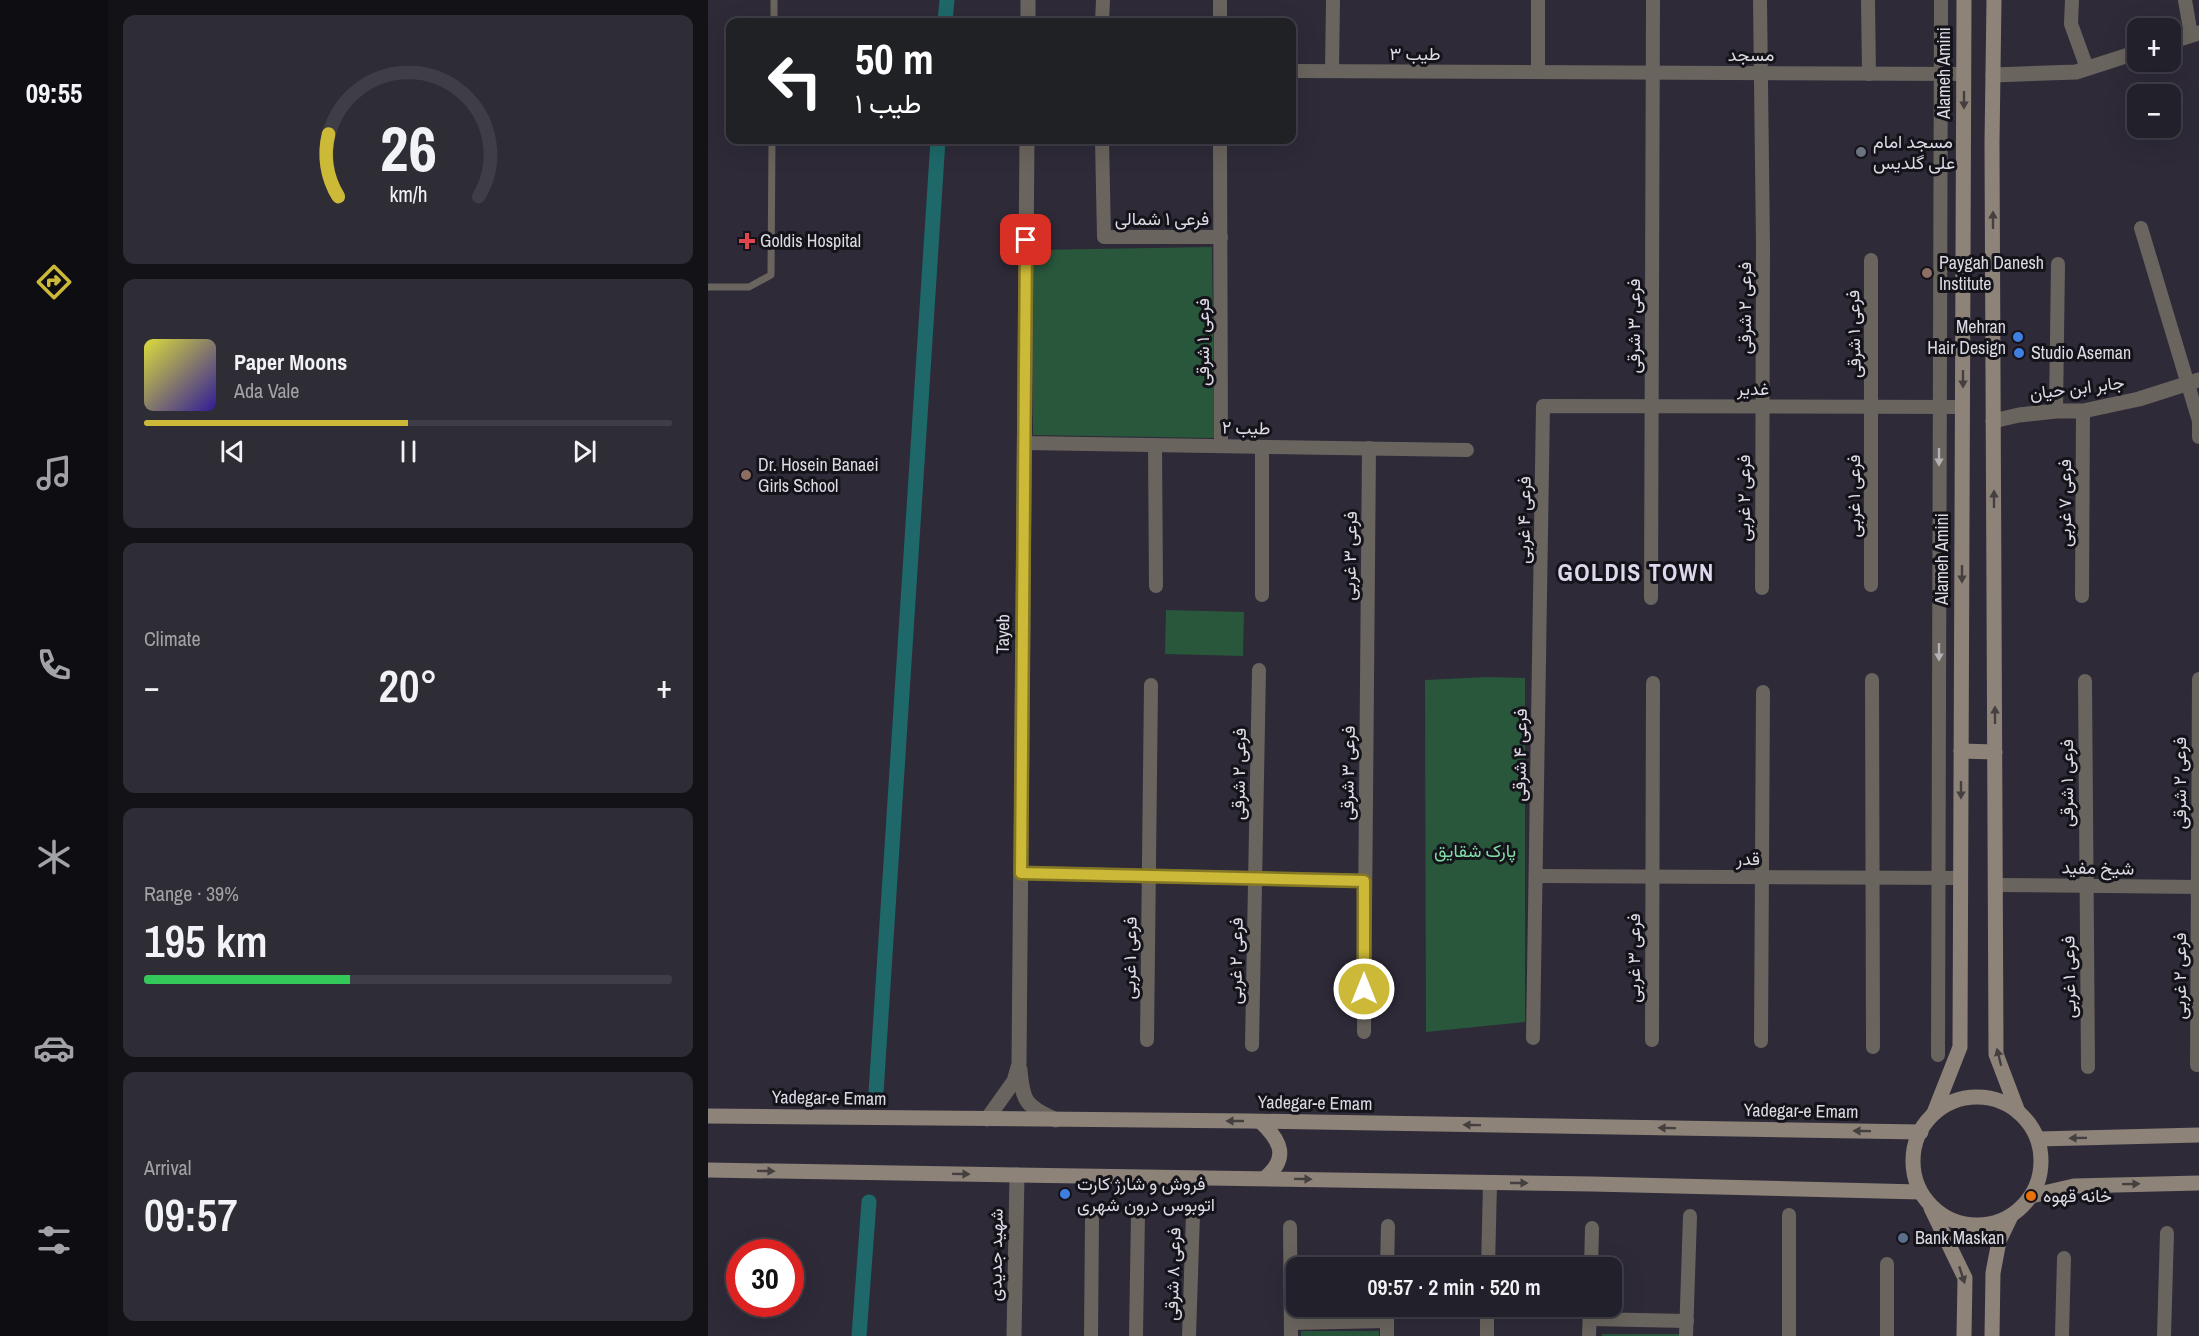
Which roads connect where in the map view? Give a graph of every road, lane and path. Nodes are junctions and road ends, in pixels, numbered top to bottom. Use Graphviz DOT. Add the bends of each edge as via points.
graph roads {
  1 [pos="774,0"];
  2 [pos="1028,0"];
  3 [pos="1103,0"];
  4 [pos="1220,0"];
  5 [pos="1333,0"];
  6 [pos="1538,0"];
  7 [pos="1653,0"];
  8 [pos="1760,0"];
  9 [pos="1868,0"];
  10 [pos="1941,0"];
  11 [pos="1964,0"];
  12 [pos="1994,0"];
  13 [pos="2072,0"];
  14 [pos="2185,0"];
  15 [pos="774,18"];
  16 [pos="1028,18"];
  17 [pos="1102,18"];
  18 [pos="1220,18"];
  19 [pos="2195,34"];
  20 [pos="2127,55"];
  21 [pos="2087,68"];
  22 [pos="1296,71"];
  23 [pos="1332,71"];
  24 [pos="1538,72"];
  25 [pos="1652,73"];
  26 [pos="1761,73"];
  27 [pos="1869,74"];
  28 [pos="1941,74"];
  29 [pos="1964,74"];
  30 [pos="1993,75"];
  31 [pos="772,144"];
  32 [pos="1027,144"];
  33 [pos="1102,144"];
  34 [pos="1220,144"];
  35 [pos="2141,228"];
  36 [pos="1221,237"];
  37 [pos="1871,260"];
  38 [pos="2058,264"];
  39 [pos="708,287"];
  40 [pos="2193,382"];
  41 [pos="1543,406"];
  42 [pos="1653,406"];
  43 [pos="1763,407"];
  44 [pos="1872,407"];
  45 [pos="1940,407"];
  46 [pos="1962,407"];
  47 [pos="2056,411"];
  48 [pos="2083,411"];
  49 [pos="1993,421"];
  50 [pos="2199,437"];
  51 [pos="1024,443"];
  52 [pos="1155,445"];
  53 [pos="1221,446"];
  54 [pos="1262,447"];
  55 [pos="1369,448"];
  56 [pos="1467,450"];
  57 [pos="1871,585"];
  58 [pos="1156,586"];
  59 [pos="1762,588"];
  60 [pos="1262,595"];
  61 [pos="2082,596"];
  62 [pos="1651,598"];
  63 [pos="1540,634"];
  64 [pos="1367,665"];
  65 [pos="1259,670"];
  66 [pos="1872,680"];
  67 [pos="2199,680"];
  68 [pos="2085,681"];
  69 [pos="1653,683"];
  70 [pos="1151,685"];
  71 [pos="1763,692"];
  72 [pos="1961,751"];
  73 [pos="1995,752"];
  74 [pos="1021,873"];
  75 [pos="1149,876"];
  76 [pos="1536,876"];
  77 [pos="1653,877"];
  78 [pos="1762,877"];
  79 [pos="1255,878"];
  80 [pos="1872,878"];
  81 [pos="1938,878"];
  82 [pos="1960,878"];
  83 [pos="1364,881"];
  84 [pos="1996,885"];
  85 [pos="2085,886"];
  86 [pos="2199,887"];
  87 [pos="1364,1032"];
  88 [pos="1533,1038"];
  89 [pos="1147,1040"];
  90 [pos="1652,1040"];
  91 [pos="1761,1041"];
  92 [pos="1252,1046"];
  93 [pos="1873,1047"];
  94 [pos="1938,1055"];
  95 [pos="1019,1064"];
  96 [pos="2197,1065"];
  97 [pos="2088,1067"];
  98 [pos="2018,1112"];
  99 [pos="1934,1113"];
  100 [pos="708,1116"];
  101 [pos="987,1119"];
  102 [pos="1056,1120"];
  103 [pos="1262,1122"];
  104 [pos="1921,1132"];
  105 [pos="2199,1135"];
  106 [pos="2038,1139"];
  107 [pos="708,1170"];
  108 [pos="1017,1175"];
  109 [pos="1265,1178"];
  110 [pos="1490,1183"];
  111 [pos="2199,1183"];
  112 [pos="2031,1196"];
  113 [pos="1924,1197"];
  114 [pos="1193,1213"];
  115 [pos="1138,1215"];
  116 [pos="1789,1215"];
  117 [pos="1690,1216"];
  118 [pos="2011,1216"];
  119 [pos="1092,1219"];
  120 [pos="1388,1226"];
  121 [pos="1290,1227"];
  122 [pos="1592,1228"];
  123 [pos="2167,1233"];
  124 [pos="1387,1257"];
  125 [pos="1488,1257"];
  126 [pos="1591,1257"];
  127 [pos="2064,1258"];
  128 [pos="1887,1264"];
  129 [pos="1622,1316"];
  130 [pos="1369,1317"];
  131 [pos="1387,1317"];
  132 [pos="1487,1317"];
  133 [pos="1590,1317"];
  134 [pos="1687,1321"];
  135 [pos="1292,1330"];
  136 [pos="1014,1336"];
  137 [pos="1091,1336"];
  138 [pos="1136,1336"];
  139 [pos="1190,1336"];
  140 [pos="1387,1336"];
  141 [pos="1487,1336"];
  142 [pos="1589,1336"];
  143 [pos="1686,1336"];
  144 [pos="1789,1336"];
  145 [pos="1887,1336"];
  146 [pos="1965,1336"];
  147 [pos="1992,1336"];
  148 [pos="2062,1336"];
  149 [pos="2164,1336"];
  1 -- 15 [label="lane"];
  2 -- 16 [label="street"];
  3 -- 17 [label="street"];
  4 -- 18 [label="street"];
  5 -- 23 [label="street"];
  6 -- 24 [label="street"];
  7 -- 25 [label="street"];
  8 -- 26 [label="street"];
  9 -- 27 [label="street"];
  10 -- 28 [label="street"];
  11 -- 29 [label="main road, Alameh Amini"];
  12 -- 30 [label="main road"];
  13 -- 21 [label="street" via="2071,24"];
  14 -- 19 [label="street"];
  20 -- 21 [label="street"];
  21 -- 30 [label="street" via="2076,72"];
  22 -- 23 [label="street, طیب ۳"];
  23 -- 24 [label="street, طیب ۳"];
  24 -- 25 [label="street, مسجد"];
  25 -- 26 [label="street, مسجد"];
  25 -- 42 [label="street, فرعی ۳ شرقی"];
  26 -- 27 [label="street, مسجد"];
  26 -- 43 [label="street, فرعی ۲ شرقی"];
  27 -- 28 [label="street, مسجد"];
  28 -- 29 [label="street, مسجد"];
  28 -- 45 [label="street"];
  29 -- 46 [label="main road, Alameh Amini, one-way"];
  49 -- 30 [label="main road, one-way"];
  31 -- 39 [label="lane" via="771,275 749,287"];
  32 -- 51 [label="street, Tayeb"];
  33 -- 36 [label="street, فرعی ۱ شمالی" via="1104,237"];
  34 -- 36 [label="street"];
  35 -- 40 [label="street"];
  36 -- 53 [label="street, فرعی ۱ شرقی"];
  37 -- 44 [label="street, فرعی ۱ شرقی"];
  38 -- 47 [label="street"];
  40 -- 48 [label="street, جابر ابن حیان"];
  40 -- 50 [label="street"];
  41 -- 42 [label="street, غدیر"];
  41 -- 63 [label="street, فرعی ۴ غربی"];
  42 -- 43 [label="street, غدیر"];
  42 -- 62 [label="street"];
  43 -- 44 [label="street, غدیر"];
  43 -- 59 [label="street, فرعی ۲ غربی"];
  44 -- 45 [label="street, غدیر"];
  44 -- 57 [label="street, فرعی ۱ غربی"];
  45 -- 46 [label="street, غدیر"];
  45 -- 81 [label="street, one-way"];
  46 -- 72 [label="main road, Alameh Amini, one-way"];
  47 -- 48 [label="street, جابر ابن حیان"];
  47 -- 49 [label="street, جابر ابن حیان"];
  48 -- 61 [label="street, فرعی ۷ غربی"];
  73 -- 49 [label="main road, one-way"];
  51 -- 52 [label="street, طیب ۲"];
  51 -- 74 [label="street, Tayeb"];
  52 -- 53 [label="street, طیب ۲"];
  52 -- 58 [label="street"];
  53 -- 54 [label="street, طیب ۲"];
  54 -- 55 [label="street, طیب ۲"];
  54 -- 60 [label="street"];
  55 -- 56 [label="street, طیب ۲"];
  55 -- 64 [label="street, فرعی ۳ غربی"];
  63 -- 76 [label="street, فرعی ۴ شرقی"];
  64 -- 83 [label="street, فرعی ۳ شرقی"];
  65 -- 79 [label="street, فرعی ۲ شرقی"];
  66 -- 80 [label="street"];
  67 -- 86 [label="street, فرعی ۲ شرقی"];
  68 -- 85 [label="street, فرعی ۱ شرقی"];
  69 -- 77 [label="street"];
  70 -- 75 [label="street"];
  71 -- 78 [label="street"];
  72 -- 73 [label="main road"];
  72 -- 82 [label="main road, Alameh Amini, one-way"];
  73 -- 84 [label="main road"];
  74 -- 75 [label="street"];
  74 -- 95 [label="street, Tayeb"];
  75 -- 79 [label="street"];
  75 -- 89 [label="street, فرعی ۱ غربی"];
  76 -- 77 [label="street, قدر"];
  76 -- 88 [label="street"];
  77 -- 78 [label="street, قدر"];
  77 -- 90 [label="street, فرعی ۳ غربی"];
  78 -- 80 [label="street, قدر"];
  78 -- 91 [label="street"];
  79 -- 83 [label="street"];
  79 -- 92 [label="street, فرعی ۲ غربی"];
  80 -- 81 [label="street, قدر"];
  80 -- 93 [label="street"];
  81 -- 82 [label="street, قدر"];
  81 -- 94 [label="street"];
  82 -- 99 [label="main road, Alameh Amini" via="1960,1047"];
  83 -- 87 [label="street"];
  84 -- 85 [label="street, شیخ مفید"];
  98 -- 84 [label="main road, one-way" via="1996,1053"];
  85 -- 86 [label="street, شیخ مفید"];
  85 -- 97 [label="street, فرعی ۱ غربی"];
  86 -- 96 [label="street, فرعی ۲ غربی"];
  95 -- 101 [label="street, Tayeb" via="1014,1081"];
  95 -- 102 [label="street" via="1022,1095 1034,1109"];
  98 -- 99 [label="main road" via="1992,1098 1972,1097 1952,1102"];
  98 -- 106 [label="main road"];
  99 -- 104 [label="main road"];
  100 -- 101 [label="main road, Yadegar-e Emam"];
  101 -- 102 [label="main road, Yadegar-e Emam"];
  103 -- 102 [label="main road, Yadegar-e Emam, one-way"];
  104 -- 103 [label="main road, Yadegar-e Emam, one-way"];
  103 -- 109 [label="main road" via="1279,1145 1275,1170"];
  104 -- 113 [label="main road" via="1914,1149 1913,1171"];
  105 -- 106 [label="main road, one-way"];
  106 -- 112 [label="main road" via="2039,1177"];
  107 -- 108 [label="main road, one-way"];
  108 -- 109 [label="main road"];
  108 -- 136 [label="street, شهید جدیدی"];
  109 -- 110 [label="main road, one-way"];
  110 -- 113 [label="main road, one-way"];
  110 -- 125 [label="street"];
  112 -- 111 [label="main road, one-way" via="2074,1186"];
  112 -- 118 [label="main road"];
  113 -- 118 [label="main road" via="1950,1220 1970,1226 1992,1224"];
  113 -- 146 [label="main road, one-way" via="1965,1278"];
  114 -- 139 [label="street, فرعی ۸ شرقی"];
  115 -- 138 [label="street"];
  116 -- 144 [label="street"];
  117 -- 134 [label="street"];
  118 -- 147 [label="main road" via="1999,1241 1993,1273"];
  119 -- 137 [label="street"];
  120 -- 124 [label="street"];
  121 -- 135 [label="street"];
  122 -- 126 [label="street"];
  123 -- 149 [label="street"];
  127 -- 148 [label="street"];
  128 -- 145 [label="street"];
  129 -- 134 [label="street"];
  130 -- 135 [label="street"];
  131 -- 140 [label="street"];
  132 -- 141 [label="street"];
  133 -- 142 [label="street"];
  134 -- 143 [label="street"];
}
